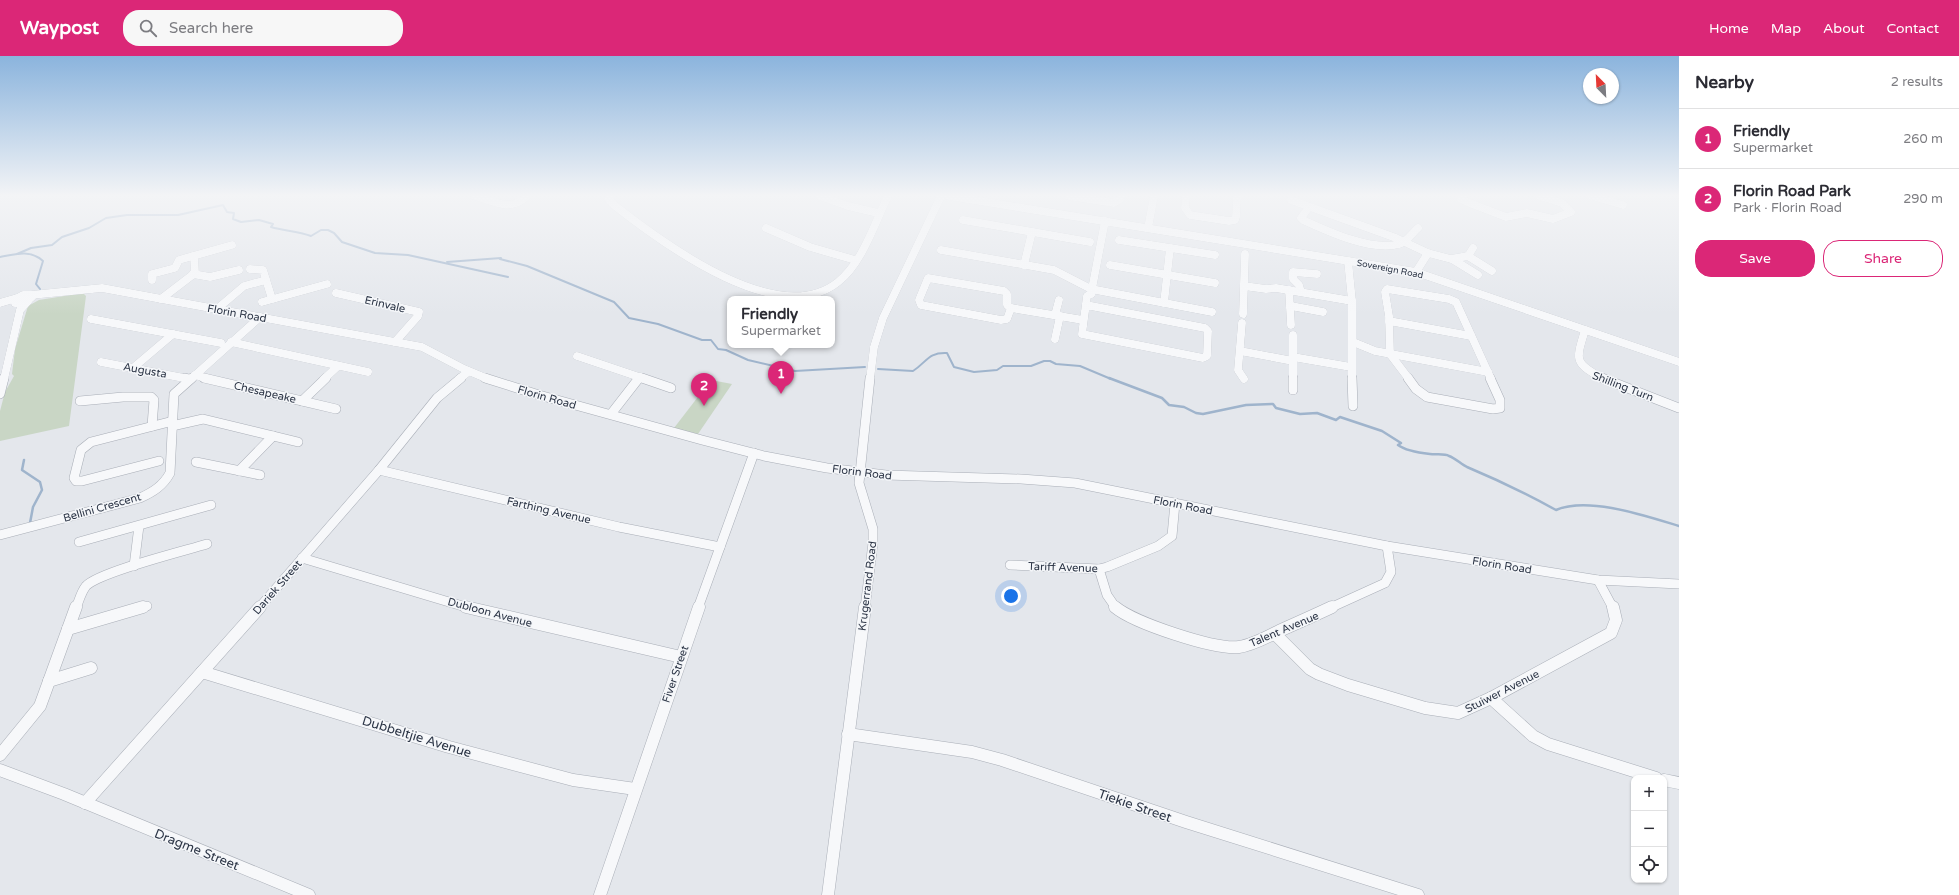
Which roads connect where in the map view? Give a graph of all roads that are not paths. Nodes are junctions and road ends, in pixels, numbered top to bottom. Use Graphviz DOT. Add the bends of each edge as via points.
graph roads {
  1 [pos="652,235"];
  2 [pos="780,235"];
  3 [pos="870,235"];
  4 [pos="923,235"];
  5 [pos="1031,235"];
  6 [pos="1050,235"];
  7 [pos="1102,235"];
  8 [pos="1191,235"];
  9 [pos="1339,235"];
  10 [pos="1388,235"];
  11 [pos="1410,235"];
  12 [pos="1119,240"];
  13 [pos="1404,241"];
  14 [pos="1090,242"];
  15 [pos="232,245"];
  16 [pos="1170,248"];
  17 [pos="1473,248"];
  18 [pos="941,250"];
  19 [pos="1428,252"];
  20 [pos="1245,254"];
  21 [pos="1215,255"];
  22 [pos="194,256"];
  23 [pos="1468,256"];
  24 [pos="1452,259"];
  25 [pos="855,260"];
  26 [pos="1348,261"];
  27 [pos="1024,265"];
  28 [pos="1110,265"];
  29 [pos="250,269"];
  30 [pos="239,270"];
  31 [pos="1416,272"];
  32 [pos="1492,272"];
  33 [pos="193,274"];
  34 [pos="1318,274"];
  35 [pos="1166,275"];
  36 [pos="1478,275"];
  37 [pos="152,280"];
  38 [pos="266,280"];
  39 [pos="1215,283"];
  40 [pos="328,284"];
  41 [pos="1244,286"];
  42 [pos="1289,290"];
  43 [pos="1091,292"];
  44 [pos="1301,292"];
  45 [pos="336,293"];
  46 [pos="792,296"];
  47 [pos="792,296"];
  48 [pos="29,299"];
  49 [pos="161,299"];
  50 [pos="272,299"];
  51 [pos="1060,300"];
  52 [pos="1352,301"];
  53 [pos="262,302"];
  54 [pos="0,303"];
  55 [pos="17,303"];
  56 [pos="1164,303"];
  57 [pos="1086,305"];
  58 [pos="1291,306"];
  59 [pos="1098,307"];
  60 [pos="1011,308"];
  61 [pos="217,309"];
  62 [pos="1212,312"];
  63 [pos="1323,312"];
  64 [pos="1243,314"];
  65 [pos="1058,316"];
  66 [pos="260,317"];
  67 [pos="91,319"];
  68 [pos="1083,320"];
  69 [pos="1389,321"];
  70 [pos="1242,323"];
  71 [pos="1291,325"];
  72 [pos="1585,330"];
  73 [pos="173,334"];
  74 [pos="1293,335"];
  75 [pos="1471,336"];
  76 [pos="1055,339"];
  77 [pos="231,342"];
  78 [pos="395,342"];
  79 [pos="1353,342"];
  80 [pos="221,343"];
  81 [pos="1240,351"];
  82 [pos="1390,354"];
  83 [pos="577,356"];
  84 [pos="1293,359"];
  85 [pos="101,362"];
  86 [pos="1679,362"];
  87 [pos="338,366"];
  88 [pos="1351,366"];
  89 [pos="133,368"];
  90 [pos="368,372"];
  91 [pos="468,372"];
  92 [pos="1488,372"];
  93 [pos="192,377"];
  94 [pos="640,377"];
  95 [pos="1244,379"];
  96 [pos="671,388"];
  97 [pos="1293,390"];
  98 [pos="0,394"];
  99 [pos="80,401"];
  100 [pos="302,401"];
  101 [pos="1353,406"];
  102 [pos="1679,408"];
  103 [pos="336,409"];
  104 [pos="611,414"];
  105 [pos="172,423"];
  106 [pos="152,426"];
  107 [pos="273,436"];
  108 [pos="298,442"];
  109 [pos="754,453"];
  110 [pos="159,461"];
  111 [pos="196,462"];
  112 [pos="379,470"];
  113 [pos="239,471"];
  114 [pos="860,473"];
  115 [pos="260,476"];
  116 [pos="1175,503"];
  117 [pos="211,505"];
  118 [pos="139,526"];
  119 [pos="0,535"];
  120 [pos="79,542"];
  121 [pos="208,544"];
  122 [pos="1387,546"];
  123 [pos="720,547"];
  124 [pos="302,558"];
  125 [pos="1010,565"];
  126 [pos="134,566"];
  127 [pos="1098,569"];
  128 [pos="1598,580"];
  129 [pos="1679,584"];
  130 [pos="147,606"];
  131 [pos="68,630"];
  132 [pos="1275,634"];
  133 [pos="680,657"];
  134 [pos="91,668"];
  135 [pos="202,672"];
  136 [pos="49,681"];
  137 [pos="1491,698"];
  138 [pos="848,734"];
  139 [pos="0,755"];
  140 [pos="0,770"];
  141 [pos="1646,775"];
  142 [pos="1667,781"];
  143 [pos="1679,783"];
  144 [pos="635,789"];
  145 [pos="85,803"];
  146 [pos="309,895"];
  147 [pos="600,895"];
  148 [pos="828,895"];
  149 [pos="1418,895"];
  1 -- 46 [label="street" via="693,261 735,282"];
  2 -- 25 [label="street" via="821,252"];
  3 -- 25 [label="street"];
  4 -- 114 [label="street, Krugerrand Road" via="877,332"];
  5 -- 27 [label="street"];
  6 -- 14 [label="street"];
  7 -- 43 [label="street"];
  8 -- 26 [label="street, Sovereign Road"];
  9 -- 13 [label="street" via="1388,246"];
  10 -- 13 [label="street"];
  11 -- 13 [label="street"];
  12 -- 16 [label="street"];
  13 -- 19 [label="street"];
  15 -- 22 [label="street"];
  16 -- 21 [label="street"];
  16 -- 35 [label="street"];
  17 -- 23 [label="street"];
  18 -- 27 [label="street"];
  19 -- 24 [label="street"];
  19 -- 31 [label="street"];
  20 -- 41 [label="street"];
  22 -- 33 [label="street" via="196,270"];
  22 -- 37 [label="street" via="179,260 175,268 154,273"];
  23 -- 24 [label="street"];
  23 -- 32 [label="street"];
  24 -- 36 [label="street"];
  25 -- 47 [label="street" via="838,282 825,290"];
  26 -- 31 [label="street, Sovereign Road"];
  26 -- 52 [label="street"];
  27 -- 43 [label="street" via="1059,271"];
  28 -- 35 [label="street"];
  29 -- 38 [label="street" via="262,269"];
  30 -- 33 [label="street" via="210,277"];
  31 -- 72 [label="street, Sovereign Road"];
  33 -- 49 [label="street"];
  34 -- 44 [label="street" via="1292,273"];
  35 -- 39 [label="street"];
  35 -- 56 [label="street"];
  38 -- 50 [label="street"];
  38 -- 61 [label="street" via="244,286"];
  40 -- 50 [label="street"];
  41 -- 42 [label="street"];
  41 -- 64 [label="street"];
  42 -- 44 [label="street"];
  42 -- 58 [label="street"];
  43 -- 56 [label="street"];
  43 -- 57 [label="street" via="1087,296"];
  43 -- 59 [label="street"];
  44 -- 52 [label="street"];
  45 -- 78 [label="street, Erinvale" via="419,312"];
  48 -- 49 [label="street, Florin Road" via="61,292 102,288"];
  48 -- 55 [label="street"];
  48 -- 55 [label="street, Florin Road"];
  49 -- 61 [label="street, Florin Road"];
  50 -- 53 [label="street"];
  51 -- 65 [label="street"];
  52 -- 79 [label="street"];
  54 -- 55 [label="street"];
  55 -- 98 [label="street"];
  56 -- 62 [label="street"];
  57 -- 59 [label="street"];
  57 -- 68 [label="street"];
  58 -- 63 [label="street"];
  58 -- 71 [label="street"];
  59 -- 68 [label="street" via="1205,328 1208,331 1208,356 1203,358 1085,336 1081,332"];
  60 -- 60 [label="street" via="1007,305 1007,294 1004,291 931,278 928,278 919,300 921,305 1001,320 1007,319"];
  60 -- 65 [label="street"];
  61 -- 66 [label="street, Florin Road"];
  65 -- 68 [label="street"];
  65 -- 76 [label="street"];
  66 -- 77 [label="street, Bellini Crescent"];
  66 -- 78 [label="street, Florin Road"];
  67 -- 73 [label="street"];
  69 -- 75 [label="street"];
  69 -- 75 [label="street" via="1385,292 1387,289 1449,299 1456,302"];
  69 -- 82 [label="street"];
  70 -- 81 [label="street"];
  72 -- 86 [label="street, Sovereign Road"];
  72 -- 102 [label="street, Shilling Turn" via="1578,359 1588,372"];
  73 -- 80 [label="street"];
  73 -- 89 [label="street"];
  74 -- 84 [label="street"];
  75 -- 92 [label="street"];
  77 -- 87 [label="street"];
  77 -- 93 [label="street, Bellini Crescent"];
  78 -- 91 [label="street, Florin Road" via="429,350"];
  79 -- 82 [label="street"];
  79 -- 88 [label="street"];
  81 -- 84 [label="street"];
  81 -- 95 [label="street" via="1238,370"];
  82 -- 92 [label="street"];
  82 -- 92 [label="street" via="1423,395 1500,408 1500,400"];
  83 -- 94 [label="street"];
  84 -- 88 [label="street"];
  84 -- 97 [label="street"];
  85 -- 89 [label="street, Augusta"];
  87 -- 90 [label="street"];
  87 -- 100 [label="street"];
  88 -- 101 [label="street"];
  89 -- 93 [label="street, Augusta"];
  91 -- 104 [label="street, Florin Road" via="535,394"];
  91 -- 112 [label="street, Dariek Street" via="437,398"];
  93 -- 100 [label="street, Chesapeake"];
  93 -- 105 [label="street, Bellini Crescent" via="174,394"];
  94 -- 96 [label="street"];
  94 -- 104 [label="street"];
  99 -- 106 [label="street" via="151,397 154,400"];
  100 -- 103 [label="street, Chesapeake"];
  104 -- 109 [label="street, Florin Road"];
  105 -- 106 [label="street"];
  105 -- 107 [label="street" via="203,419"];
  105 -- 119 [label="street, Bellini Crescent" via="170,473 166,482 154,492 140,498"];
  106 -- 110 [label="street" via="88,444 80,452 74,478 76,481 82,481"];
  107 -- 108 [label="street"];
  107 -- 113 [label="street"];
  109 -- 114 [label="street, Florin Road"];
  109 -- 123 [label="street, Fiver Street"];
  111 -- 113 [label="street"];
  112 -- 123 [label="street, Farthing Avenue"];
  112 -- 124 [label="street, Dariek Street"];
  113 -- 115 [label="street"];
  114 -- 116 [label="street, Florin Road" via="929,478 1046,480 1075,483"];
  114 -- 138 [label="street, Krugerrand Road" via="859,483 874,529"];
  116 -- 122 [label="street, Florin Road"];
  116 -- 127 [label="street, Tariff Avenue" via="1172,536 1158,546"];
  117 -- 118 [label="street"];
  118 -- 120 [label="street"];
  118 -- 126 [label="street"];
  121 -- 126 [label="street"];
  122 -- 128 [label="street, Florin Road"];
  122 -- 132 [label="street, Talent Avenue" via="1391,572 1385,583"];
  123 -- 133 [label="street, Fiver Street"];
  124 -- 133 [label="street, Dubloon Avenue" via="475,610"];
  124 -- 135 [label="street, Dariek Street"];
  125 -- 127 [label="street, Tariff Avenue"];
  126 -- 131 [label="street" via="104,574 87,585 81,594"];
  127 -- 132 [label="street, Talent Avenue" via="1108,597 1124,615 1214,643 1236,647"];
  128 -- 129 [label="street, Florin Road"];
  128 -- 137 [label="street, Stuiwer Avenue" via="1614,611 1617,620 1615,629"];
  130 -- 131 [label="street"];
  131 -- 136 [label="street"];
  132 -- 137 [label="street, Stuiwer Avenue" via="1310,669 1329,679 1355,687 1450,713 1458,713"];
  133 -- 144 [label="street, Fiver Street"];
  134 -- 136 [label="street"];
  135 -- 144 [label="street, Dubbeltjie Avenue" via="449,747 573,780"];
  135 -- 145 [label="street, Dariek Street"];
  136 -- 139 [label="street" via="40,706"];
  137 -- 141 [label="street" via="1533,736 1548,744"];
  138 -- 148 [label="street, Krugerrand Road"];
  138 -- 149 [label="street, Tiekie Street" via="972,752 1002,760 1186,822"];
  140 -- 145 [label="street, Dragme Street"];
  142 -- 143 [label="street"];
  144 -- 147 [label="street, Fiver Street"];
  145 -- 146 [label="street, Dragme Street"];
}
